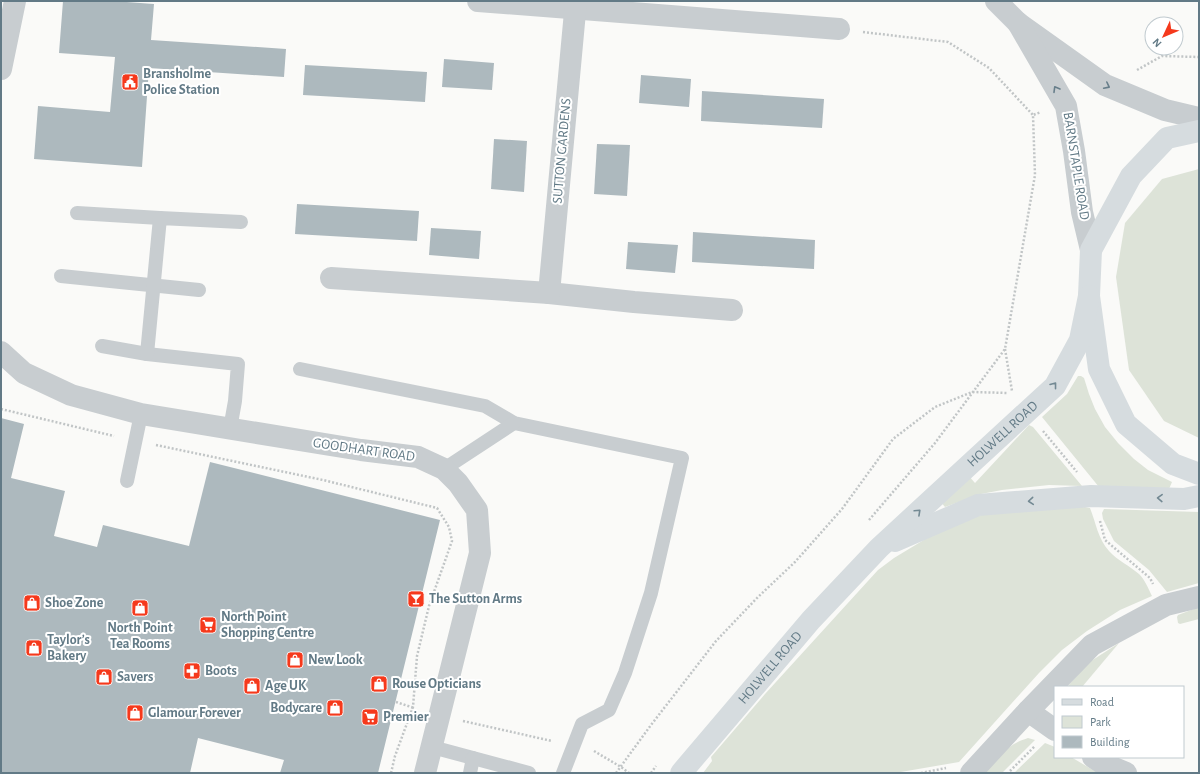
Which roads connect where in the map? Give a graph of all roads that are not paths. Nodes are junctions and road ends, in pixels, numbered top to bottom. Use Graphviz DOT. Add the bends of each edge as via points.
graph roads {
  1 [pos="15,1"];
  2 [pos="478,1"];
  3 [pos="996,1"];
  4 [pos="575,5"];
  5 [pos="1018,23"];
  6 [pos="838,29"];
  7 [pos="1,69"];
  8 [pos="1199,118"];
  9 [pos="1199,131"];
  10 [pos="78,214"];
  11 [pos="160,218"];
  12 [pos="242,222"];
  13 [pos="1091,250"];
  14 [pos="61,276"];
  15 [pos="331,278"];
  16 [pos="154,286"];
  17 [pos="199,290"];
  18 [pos="549,293"];
  19 [pos="1089,296"];
  20 [pos="732,310"];
  21 [pos="102,346"];
  22 [pos="1,352"];
  23 [pos="147,354"];
  24 [pos="300,369"];
  25 [pos="141,414"];
  26 [pos="514,423"];
  27 [pos="230,429"];
  28 [pos="444,469"];
  29 [pos="1199,474"];
  30 [pos="127,481"];
  31 [pos="1199,496"];
  32 [pos="879,548"];
  33 [pos="1199,597"];
  34 [pos="1028,711"];
  35 [pos="1054,730"];
  36 [pos="432,747"];
  37 [pos="473,758"];
  38 [pos="1094,758"];
  39 [pos="492,768"];
  40 [pos="961,770"];
  41 [pos="426,773"];
  42 [pos="470,773"];
  43 [pos="529,773"];
  44 [pos="563,773"];
  45 [pos="681,773"];
  46 [pos="1126,773"];
  1 -- 7 [label="street"];
  2 -- 4 [label="street"];
  3 -- 5 [label="street, BARNSTAPLE ROAD"];
  4 -- 6 [label="street"];
  4 -- 18 [label="street, SUTTON GARDENS"];
  5 -- 8 [label="street, BARNSTAPLE ROAD, one-way" via="1105,85 1165,110"];
  13 -- 5 [label="street, BARNSTAPLE ROAD, one-way" via="1082,212 1066,106"];
  9 -- 13 [label="street" via="1167,138 1131,176"];
  10 -- 11 [label="lane"];
  11 -- 12 [label="lane"];
  11 -- 16 [label="lane"];
  13 -- 19 [label="street"];
  14 -- 16 [label="lane"];
  15 -- 18 [label="street"];
  16 -- 17 [label="lane"];
  16 -- 23 [label="lane"];
  18 -- 20 [label="street"];
  19 -- 29 [label="street" via="1100,369 1126,424 1173,464"];
  32 -- 19 [label="street, HOLWELL ROAD, one-way" via="1055,386 1080,340"];
  21 -- 23 [label="lane"];
  22 -- 25 [label="street, GOODHART ROAD" via="24,373 71,395"];
  23 -- 27 [label="lane" via="238,364"];
  24 -- 26 [label="lane" via="485,406"];
  25 -- 27 [label="street, GOODHART ROAD"];
  25 -- 30 [label="lane"];
  26 -- 28 [label="lane"];
  26 -- 44 [label="lane" via="682,458 651,593 625,673 609,710 582,724"];
  27 -- 28 [label="street, GOODHART ROAD" via="418,457"];
  28 -- 36 [label="street, GOODHART ROAD" via="458,483 477,510 480,553"];
  31 -- 32 [label="street, HOLWELL ROAD, one-way" via="1184,499 1092,496 978,505"];
  32 -- 45 [label="street, HOLWELL ROAD" via="811,620"];
  33 -- 34 [label="street" via="1166,605 1092,645"];
  34 -- 35 [label="street"];
  34 -- 40 [label="street"];
  36 -- 37 [label="lane"];
  36 -- 41 [label="street, GOODHART ROAD"];
  37 -- 39 [label="lane"];
  37 -- 42 [label="lane"];
  38 -- 46 [label="street"];
  39 -- 43 [label="lane"];
}
